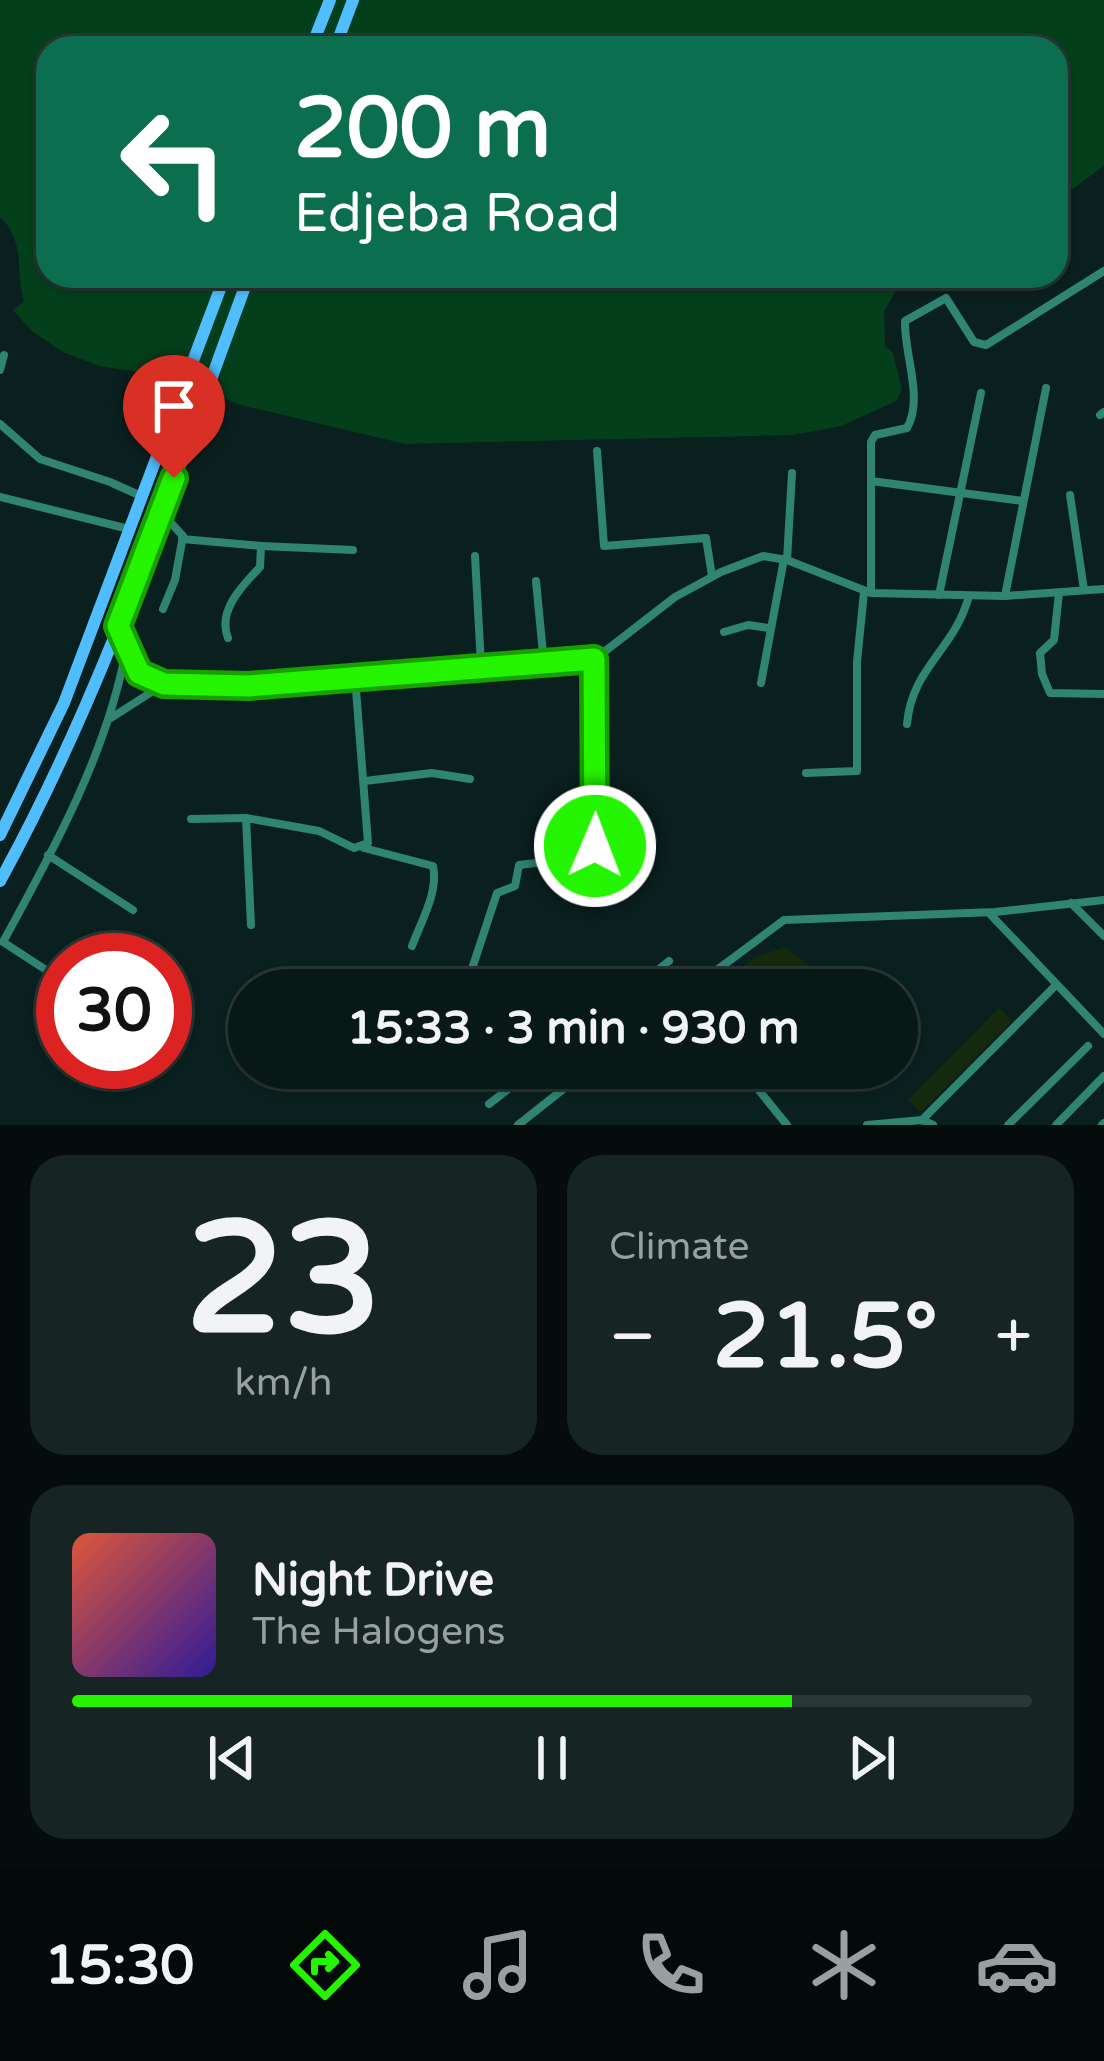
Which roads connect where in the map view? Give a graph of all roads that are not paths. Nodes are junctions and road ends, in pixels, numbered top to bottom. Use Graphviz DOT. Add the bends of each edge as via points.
graph roads {
  1 [pos="329,0"];
  2 [pos="353,0"];
  3 [pos="316,36"];
  4 [pos="340,36"];
  5 [pos="1104,271"];
  6 [pos="220,288"];
  7 [pos="245,288"];
  8 [pos="4,355"];
  9 [pos="0,370"];
  10 [pos="1046,388"];
  11 [pos="981,393"];
  12 [pos="0,424"];
  13 [pos="597,451"];
  14 [pos="792,472"];
  15 [pos="871,482"];
  16 [pos="958,494"];
  17 [pos="1070,495"];
  18 [pos="1,496"];
  19 [pos="142,497"];
  20 [pos="1023,501"];
  21 [pos="159,519"];
  22 [pos="130,529"];
  23 [pos="182,539"];
  24 [pos="261,546"];
  25 [pos="353,550"];
  26 [pos="475,556"];
  27 [pos="785,560"];
  28 [pos="712,577"];
  29 [pos="536,581"];
  30 [pos="1104,589"];
  31 [pos="1084,590"];
  32 [pos="868,592"];
  33 [pos="1059,593"];
  34 [pos="939,595"];
  35 [pos="969,596"];
  36 [pos="1005,596"];
  37 [pos="163,609"];
  38 [pos="118,626"];
  39 [pos="770,628"];
  40 [pos="724,632"];
  41 [pos="228,638"];
  42 [pos="127,649"];
  43 [pos="594,659"];
  44 [pos="544,664"];
  45 [pos="482,665"];
  46 [pos="355,677"];
  47 [pos="761,683"];
  48 [pos="164,684"];
  49 [pos="1104,694"];
  50 [pos="110,719"];
  51 [pos="907,724"];
  52 [pos="806,773"];
  53 [pos="470,779"];
  54 [pos="365,781"];
  55 [pos="246,818"];
  56 [pos="191,819"];
  57 [pos="0,835"];
  58 [pos="364,848"];
  59 [pos="48,855"];
  60 [pos="0,880"];
  61 [pos="1104,900"];
  62 [pos="1071,903"];
  63 [pos="133,910"];
  64 [pos="988,912"];
  65 [pos="251,925"];
  66 [pos="1104,936"];
  67 [pos="412,946"];
  68 [pos="669,961"];
  69 [pos="36,963"];
  70 [pos="472,969"];
  71 [pos="659,969"];
  72 [pos="718,969"];
  73 [pos="1056,985"];
  74 [pos="1104,1034"];
  75 [pos="1088,1046"];
  76 [pos="1104,1076"];
  77 [pos="508,1089"];
  78 [pos="563,1089"];
  79 [pos="758,1089"];
  80 [pos="489,1104"];
  81 [pos="922,1120"];
  82 [pos="518,1125"];
  83 [pos="787,1125"];
  84 [pos="867,1125"];
  85 [pos="933,1125"];
  86 [pos="1008,1125"];
  87 [pos="1056,1125"];
  1 -- 3 [label="main road"];
  2 -- 4 [label="main road"];
  5 -- 15 [label="street" via="986,345 974,342 946,298 905,321 912,420 872,437"];
  6 -- 19 [label="main road"];
  7 -- 21 [label="main road"];
  8 -- 9 [label="street"];
  10 -- 20 [label="street"];
  11 -- 16 [label="street"];
  12 -- 19 [label="street" via="40,459"];
  13 -- 28 [label="street" via="604,546 706,538"];
  14 -- 27 [label="street"];
  15 -- 16 [label="street"];
  15 -- 32 [label="street"];
  16 -- 20 [label="street"];
  16 -- 34 [label="street"];
  17 -- 31 [label="street"];
  18 -- 22 [label="street"];
  19 -- 22 [label="main road"];
  20 -- 36 [label="street"];
  21 -- 23 [label="street"];
  21 -- 38 [label="main road"];
  22 -- 57 [label="main road" via="64,703"];
  23 -- 24 [label="street"];
  23 -- 37 [label="street"];
  24 -- 25 [label="street"];
  24 -- 41 [label="street" via="260,567 224,620"];
  26 -- 45 [label="street"];
  27 -- 28 [label="street" via="751,558"];
  27 -- 32 [label="street"];
  27 -- 39 [label="street"];
  28 -- 43 [label="street"];
  29 -- 44 [label="street"];
  30 -- 31 [label="street"];
  31 -- 33 [label="street"];
  32 -- 34 [label="street"];
  32 -- 52 [label="street" via="857,662 857,771"];
  33 -- 36 [label="street"];
  33 -- 49 [label="street" via="1054,640 1040,652 1045,684 1050,693"];
  34 -- 35 [label="street"];
  35 -- 36 [label="street"];
  35 -- 51 [label="street" via="962,623 913,690"];
  38 -- 42 [label="street"];
  38 -- 60 [label="main road"];
  39 -- 40 [label="street"];
  39 -- 47 [label="street"];
  42 -- 48 [label="street" via="139,673"];
  42 -- 50 [label="street"];
  43 -- 44 [label="street"];
  43 -- 70 [label="street" via="595,852 519,866 514,886 497,893"];
  44 -- 45 [label="street"];
  45 -- 46 [label="street"];
  46 -- 48 [label="street"];
  46 -- 54 [label="street"];
  48 -- 50 [label="street"];
  50 -- 59 [label="street"];
  53 -- 54 [label="street" via="432,773"];
  54 -- 58 [label="street"];
  55 -- 56 [label="street"];
  55 -- 58 [label="street"];
  55 -- 65 [label="street"];
  58 -- 67 [label="street" via="433,866 431,898"];
  59 -- 63 [label="street"];
  59 -- 69 [label="street" via="3,943"];
  61 -- 62 [label="street"];
  62 -- 64 [label="street"];
  62 -- 66 [label="street"];
  64 -- 72 [label="street" via="784,920"];
  64 -- 73 [label="street"];
  68 -- 71 [label="street"];
  73 -- 74 [label="street"];
  73 -- 81 [label="street"];
  75 -- 86 [label="street"];
  76 -- 87 [label="street"];
  77 -- 80 [label="street"];
  78 -- 82 [label="street"];
  79 -- 83 [label="street"];
  81 -- 84 [label="street"];
  81 -- 85 [label="street"];
}
